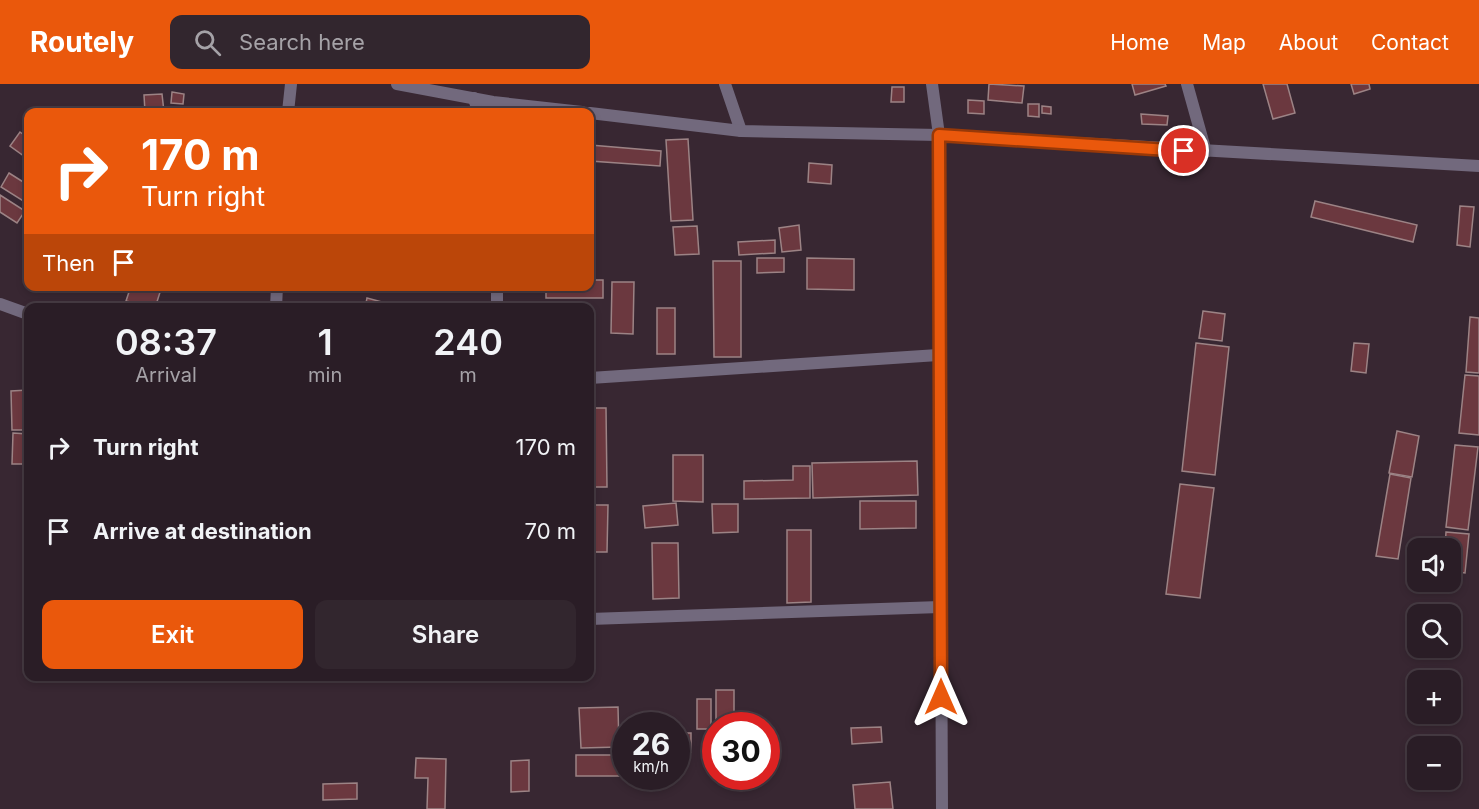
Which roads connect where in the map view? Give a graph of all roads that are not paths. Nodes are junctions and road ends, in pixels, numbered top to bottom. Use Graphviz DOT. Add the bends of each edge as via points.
graph roads {
  1 [pos="291,84"];
  2 [pos="397,84"];
  3 [pos="725,84"];
  4 [pos="932,84"];
  5 [pos="1187,84"];
  6 [pos="474,98"];
  7 [pos="288,108"];
  8 [pos="477,108"];
  9 [pos="551,108"];
  10 [pos="594,113"];
  11 [pos="741,131"];
  12 [pos="939,135"];
  13 [pos="1206,152"];
  14 [pos="1479,166"];
  15 [pos="0,304"];
  16 [pos="24,313"];
  17 [pos="938,355"];
  18 [pos="594,378"];
  19 [pos="940,607"];
  20 [pos="594,619"];
  21 [pos="942,809"];
  1 -- 7 [label="street"];
  2 -- 6 [label="street"];
  3 -- 11 [label="street"];
  4 -- 12 [label="street"];
  5 -- 13 [label="street"];
  6 -- 8 [label="street"];
  6 -- 9 [label="street"];
  10 -- 11 [label="street"];
  11 -- 12 [label="street"];
  12 -- 13 [label="street"];
  12 -- 17 [label="street"];
  13 -- 14 [label="street"];
  15 -- 16 [label="street"];
  17 -- 18 [label="street"];
  17 -- 19 [label="street"];
  19 -- 20 [label="street"];
  19 -- 21 [label="street"];
}
